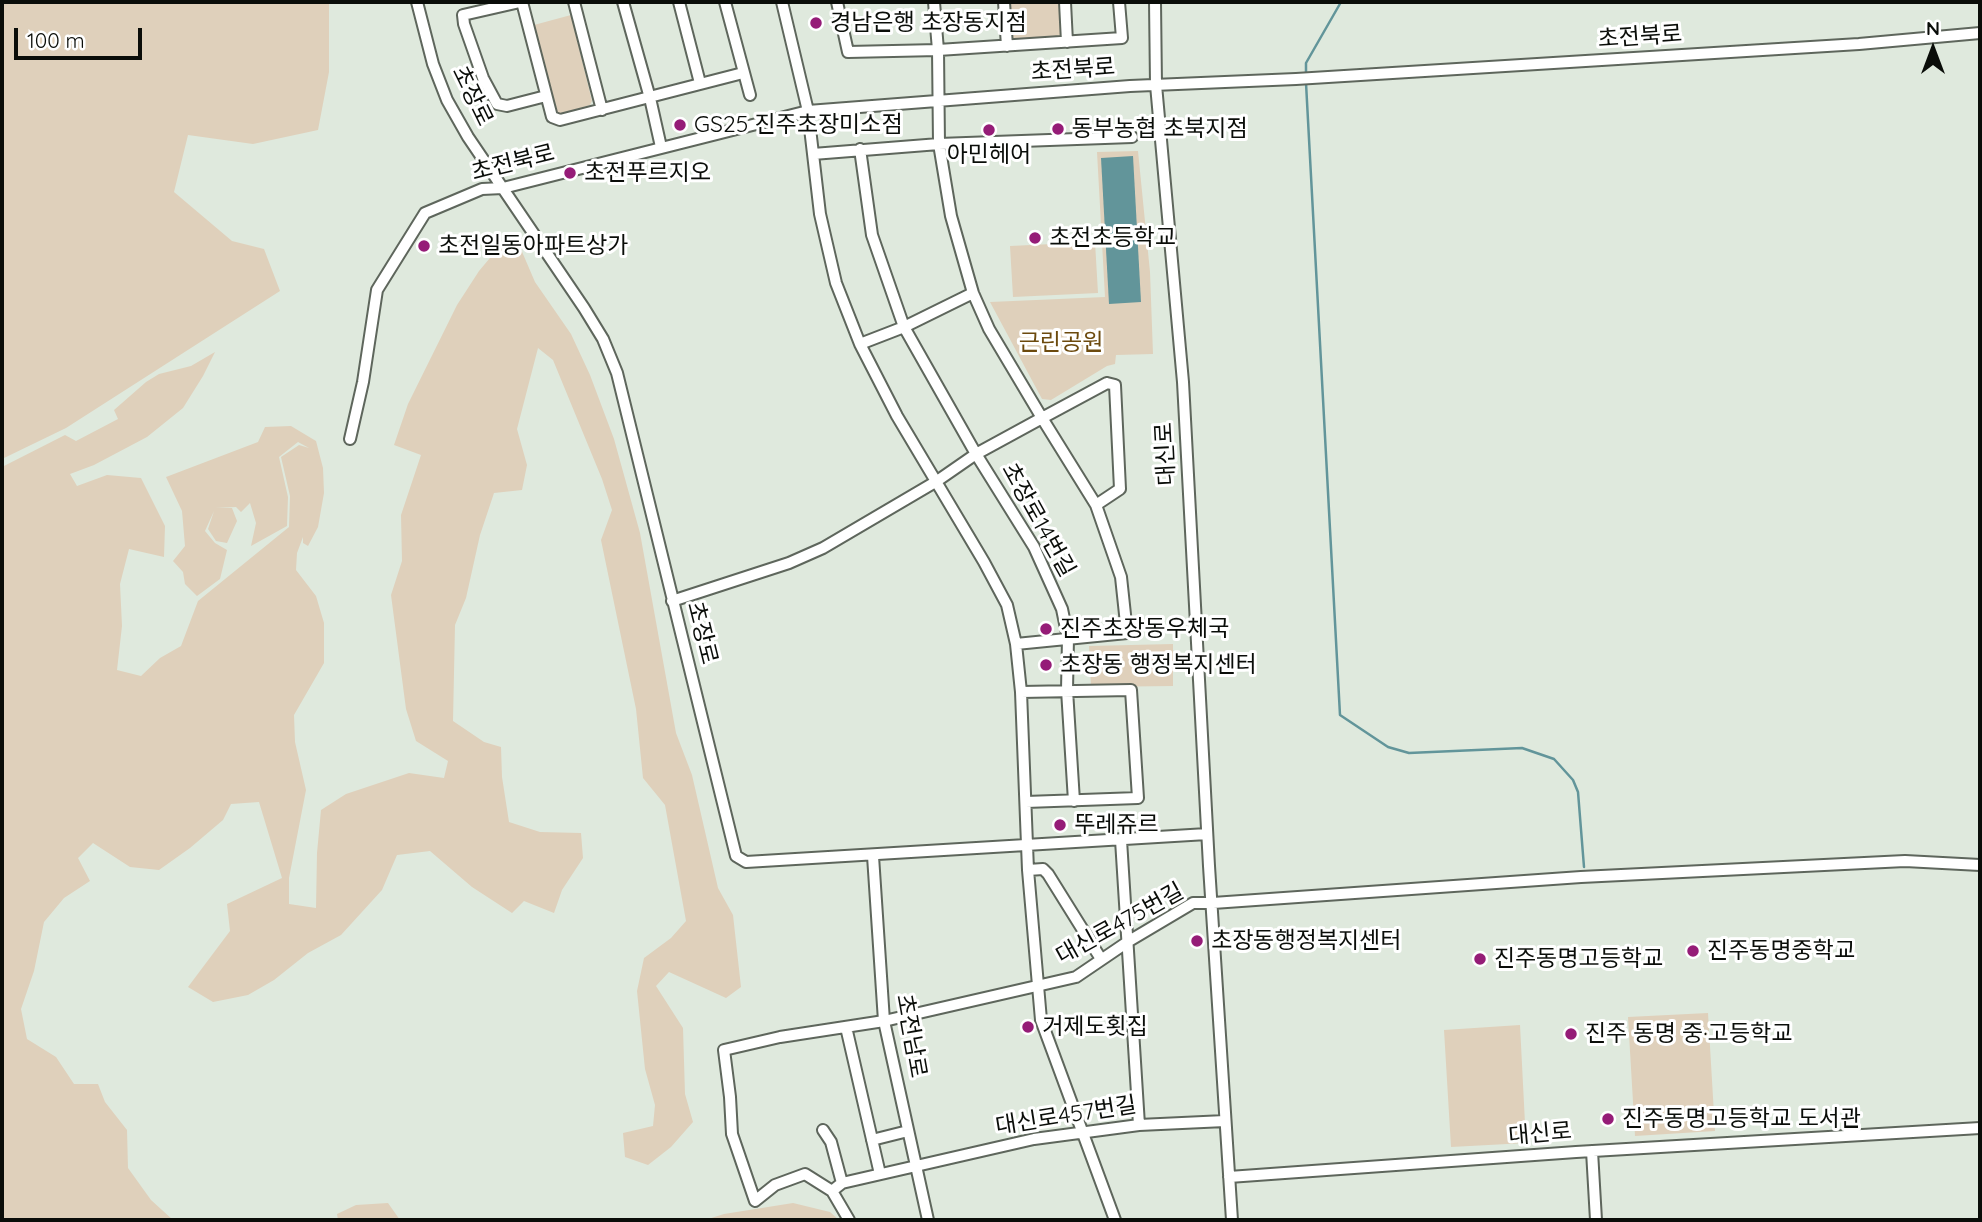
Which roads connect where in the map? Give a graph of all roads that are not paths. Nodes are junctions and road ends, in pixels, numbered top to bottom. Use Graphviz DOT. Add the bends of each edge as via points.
graph roads {
  1 [pos="417,2"];
  2 [pos="521,2"];
  3 [pos="574,2"];
  4 [pos="623,2"];
  5 [pos="679,2"];
  6 [pos="725,2"];
  7 [pos="782,2"];
  8 [pos="837,2"];
  9 [pos="934,2"];
  10 [pos="1004,2"];
  11 [pos="1065,2"];
  12 [pos="1119,2"];
  13 [pos="1155,2"];
  14 [pos="1980,33"];
  15 [pos="1067,42"];
  16 [pos="1007,46"];
  17 [pos="938,50"];
  18 [pos="743,72"];
  19 [pos="700,83"];
  20 [pos="1156,85"];
  21 [pos="750,95"];
  22 [pos="546,96"];
  23 [pos="650,98"];
  24 [pos="940,101"];
  25 [pos="601,110"];
  26 [pos="808,111"];
  27 [pos="1132,138"];
  28 [pos="939,144"];
  29 [pos="661,147"];
  30 [pos="860,149"];
  31 [pos="813,154"];
  32 [pos="503,188"];
  33 [pos="973,293"];
  34 [pos="904,327"];
  35 [pos="860,344"];
  36 [pos="1042,418"];
  37 [pos="350,439"];
  38 [pos="976,454"];
  39 [pos="937,481"];
  40 [pos="1096,505"];
  41 [pos="672,601"];
  42 [pos="1068,638"];
  43 [pos="1016,644"];
  44 [pos="1067,691"];
  45 [pos="1021,692"];
  46 [pos="1074,801"];
  47 [pos="1026,802"];
  48 [pos="1207,834"];
  49 [pos="1121,840"];
  50 [pos="1027,847"];
  51 [pos="873,856"];
  52 [pos="1980,865"];
  53 [pos="1028,870"];
  54 [pos="1213,904"];
  55 [pos="1129,941"];
  56 [pos="1101,959"];
  57 [pos="1037,987"];
  58 [pos="884,1021"];
  59 [pos="846,1027"];
  60 [pos="1225,1121"];
  61 [pos="1139,1125"];
  62 [pos="1980,1128"];
  63 [pos="822,1130"];
  64 [pos="908,1131"];
  65 [pos="1081,1131"];
  66 [pos="872,1140"];
  67 [pos="1592,1151"];
  68 [pos="915,1165"];
  69 [pos="880,1174"];
  70 [pos="1229,1177"];
  71 [pos="842,1183"];
  72 [pos="832,1191"];
  73 [pos="849,1220"];
  74 [pos="928,1220"];
  75 [pos="1115,1220"];
  76 [pos="1232,1220"];
  77 [pos="1596,1220"];
  1 -- 32 [label="street, 초장로" via="447,100"];
  2 -- 22 [label="street"];
  2 -- 22 [label="street" via="463,15 464,24 497,104 507,106"];
  3 -- 25 [label="street"];
  4 -- 23 [label="street"];
  5 -- 19 [label="street"];
  6 -- 18 [label="street"];
  7 -- 26 [label="street"];
  8 -- 17 [label="street" via="848,52"];
  9 -- 17 [label="street"];
  10 -- 16 [label="street"];
  11 -- 15 [label="street"];
  12 -- 15 [label="street" via="1122,38"];
  13 -- 20 [label="street, 대신로"];
  14 -- 20 [label="street, 초전북로"];
  15 -- 16 [label="street"];
  16 -- 17 [label="street"];
  17 -- 24 [label="street"];
  18 -- 19 [label="street"];
  18 -- 21 [label="street"];
  19 -- 23 [label="street"];
  20 -- 24 [label="street, 초전북로"];
  20 -- 48 [label="street, 대신로" via="1183,382"];
  22 -- 25 [label="street" via="552,117 560,120"];
  23 -- 25 [label="street"];
  23 -- 29 [label="street"];
  24 -- 26 [label="street, 초전북로"];
  24 -- 28 [label="street"];
  26 -- 29 [label="street, 초전북로"];
  26 -- 31 [label="street"];
  27 -- 28 [label="street"];
  28 -- 30 [label="street"];
  28 -- 33 [label="street" via="951,216"];
  29 -- 32 [label="street, 초전북로"];
  30 -- 31 [label="street"];
  30 -- 34 [label="street, 초장로14번길" via="872,235"];
  31 -- 35 [label="street" via="820,214 836,283"];
  32 -- 37 [label="street, 초전북로" via="482,189 425,212 377,290"];
  32 -- 41 [label="street, 초장로" via="603,339 617,373"];
  33 -- 34 [label="street"];
  33 -- 36 [label="street"];
  34 -- 35 [label="street"];
  34 -- 38 [label="street, 초장로14번길"];
  35 -- 39 [label="street"];
  36 -- 38 [label="street"];
  36 -- 40 [label="street"];
  36 -- 40 [label="street" via="1107,383 1115,385 1120,489"];
  38 -- 39 [label="street"];
  38 -- 42 [label="street, 초장로14번길" via="1034,547 1062,609"];
  39 -- 41 [label="street" via="823,548"];
  39 -- 43 [label="street" via="1007,605"];
  40 -- 42 [label="street" via="1121,577 1127,633"];
  41 -- 51 [label="street, 초장로" via="736,856 746,862"];
  42 -- 43 [label="street"];
  42 -- 44 [label="street, 초장로14번길"];
  43 -- 45 [label="street"];
  44 -- 45 [label="street"];
  44 -- 46 [label="street"];
  44 -- 46 [label="street" via="1131,690 1138,797"];
  45 -- 47 [label="street"];
  46 -- 47 [label="street"];
  47 -- 50 [label="street"];
  48 -- 49 [label="street, 초장로"];
  48 -- 54 [label="street, 대신로"];
  49 -- 50 [label="street, 초장로"];
  49 -- 55 [label="street"];
  50 -- 51 [label="street, 초장로"];
  50 -- 53 [label="street"];
  51 -- 58 [label="street, 초전남로"];
  52 -- 54 [label="street" via="1905,861 1581,877"];
  53 -- 56 [label="street" via="1043,869 1048,874"];
  53 -- 57 [label="street"];
  54 -- 55 [label="street, 대신로475번길" via="1193,903"];
  54 -- 60 [label="street, 대신로"];
  55 -- 56 [label="street, 대신로475번길"];
  55 -- 61 [label="street"];
  56 -- 57 [label="street, 대신로475번길" via="1076,977"];
  57 -- 58 [label="street, 대신로475번길"];
  57 -- 65 [label="street" via="1041,1020"];
  58 -- 59 [label="street, 대신로475번길"];
  58 -- 64 [label="street, 초전남로"];
  59 -- 66 [label="street"];
  59 -- 72 [label="street, 대신로475번길" via="724,1050 732,1134 755,1200 775,1185 805,1174"];
  60 -- 61 [label="street, 대신로457번길"];
  60 -- 70 [label="street, 대신로"];
  61 -- 65 [label="street, 대신로457번길"];
  62 -- 67 [label="street, 대신로"];
  63 -- 71 [label="street" via="831,1142"];
  64 -- 66 [label="street"];
  64 -- 68 [label="street, 초전남로"];
  65 -- 68 [label="street, 대신로457번길"];
  65 -- 75 [label="street"];
  66 -- 69 [label="street"];
  67 -- 70 [label="street, 대신로"];
  67 -- 77 [label="street"];
  68 -- 69 [label="street, 대신로457번길"];
  68 -- 74 [label="street, 초전남로"];
  69 -- 71 [label="street, 대신로457번길"];
  70 -- 76 [label="street, 대신로"];
  71 -- 72 [label="street"];
  72 -- 73 [label="street"];
}
